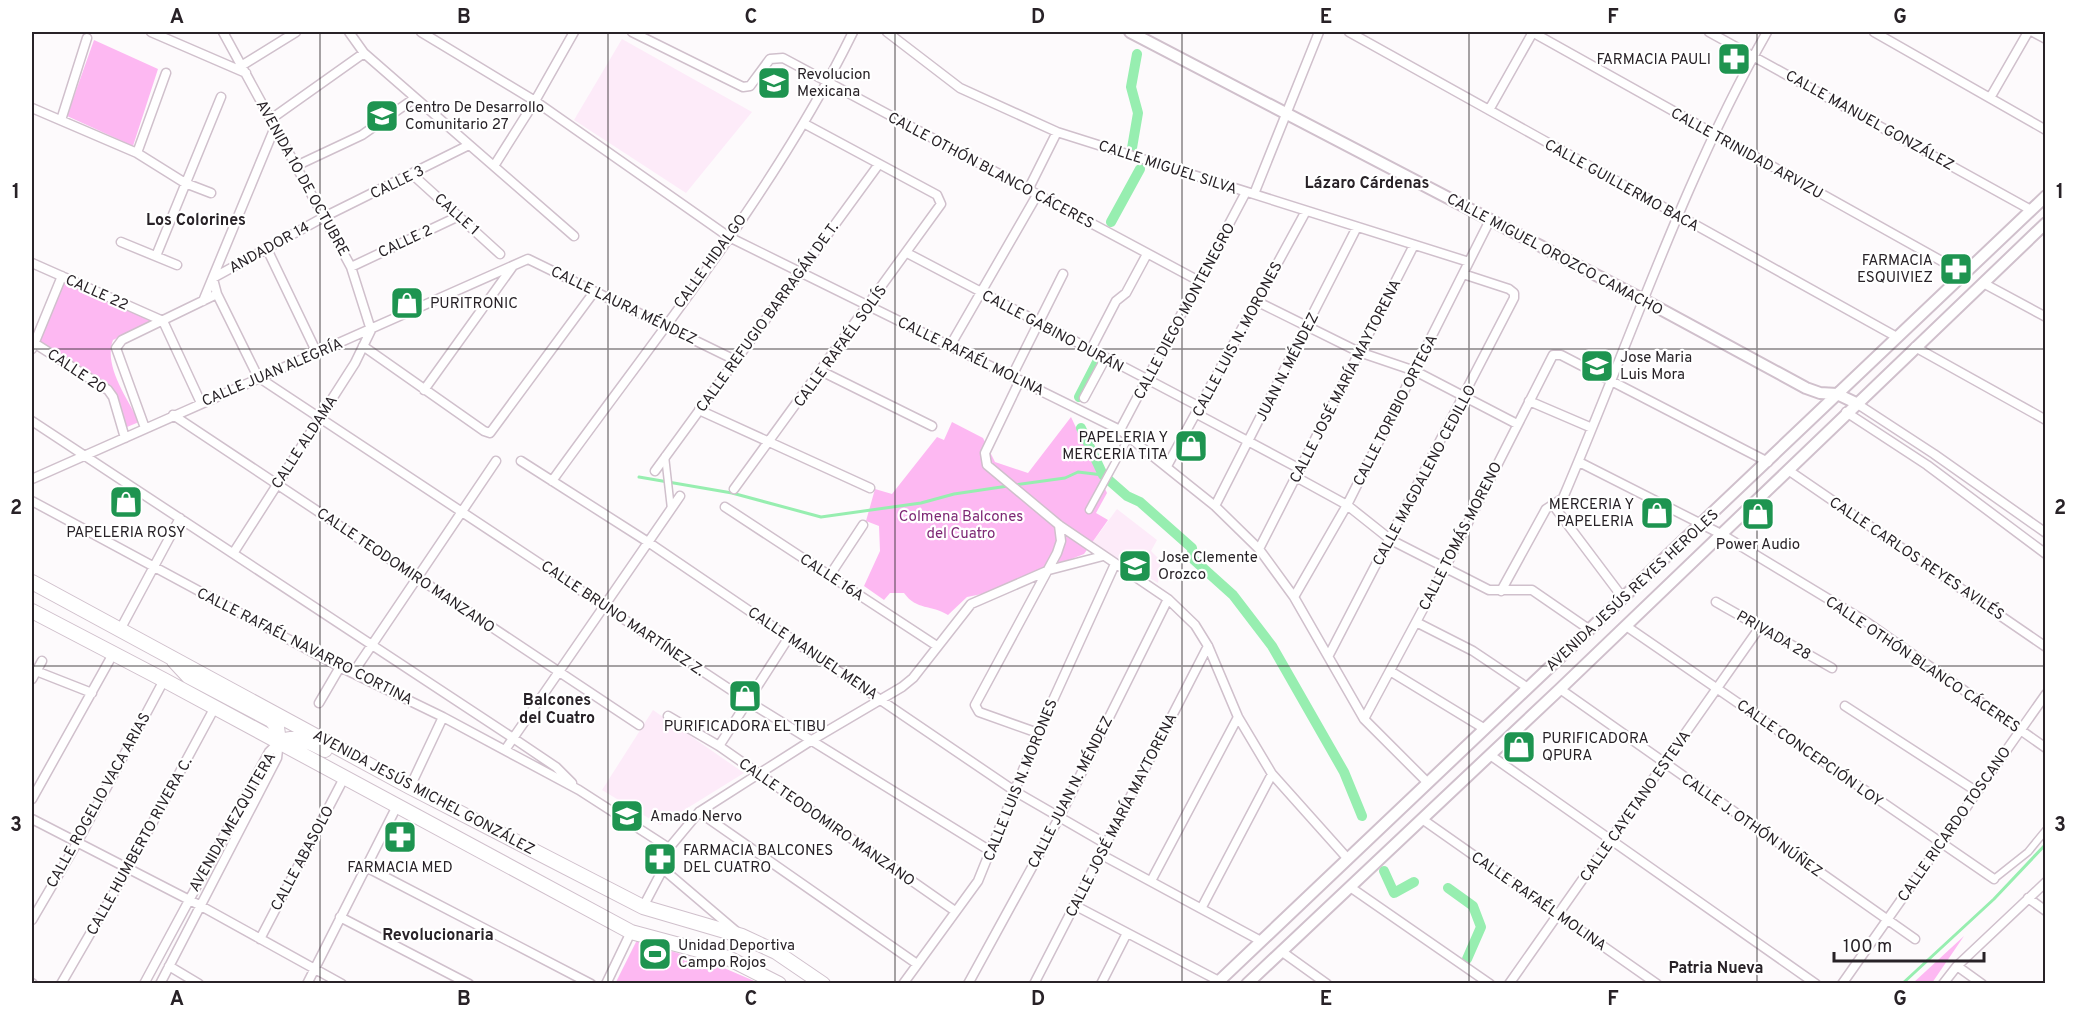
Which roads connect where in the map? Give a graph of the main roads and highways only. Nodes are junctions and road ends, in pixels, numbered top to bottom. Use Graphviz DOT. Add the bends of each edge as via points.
graph roads {
  1 [pos="32,582"];
  2 [pos="32,611"];
  3 [pos="167,653"];
  4 [pos="279,742"];
  5 [pos="410,787"];
  6 [pos="779,984"];
  7 [pos="823,984"];
  1 -- 3 [label="main road, AVENIDA JESÚS MICHEL GONZÁLEZ"];
  2 -- 4 [label="main road, AVENIDA JESÚS MICHEL GONZÁLEZ"];
  3 -- 4 [label="main road" via="188,676 271,720 277,727"];
  3 -- 5 [label="main road, AVENIDA JESÚS MICHEL GONZÁLEZ"];
  4 -- 5 [label="main road" via="290,737 303,739 379,778"];
  4 -- 6 [label="main road, AVENIDA JESÚS MICHEL GONZÁLEZ" via="631,932 728,958"];
  5 -- 7 [label="main road, AVENIDA JESÚS MICHEL GONZÁLEZ" via="643,908 742,936 776,952"];
}
